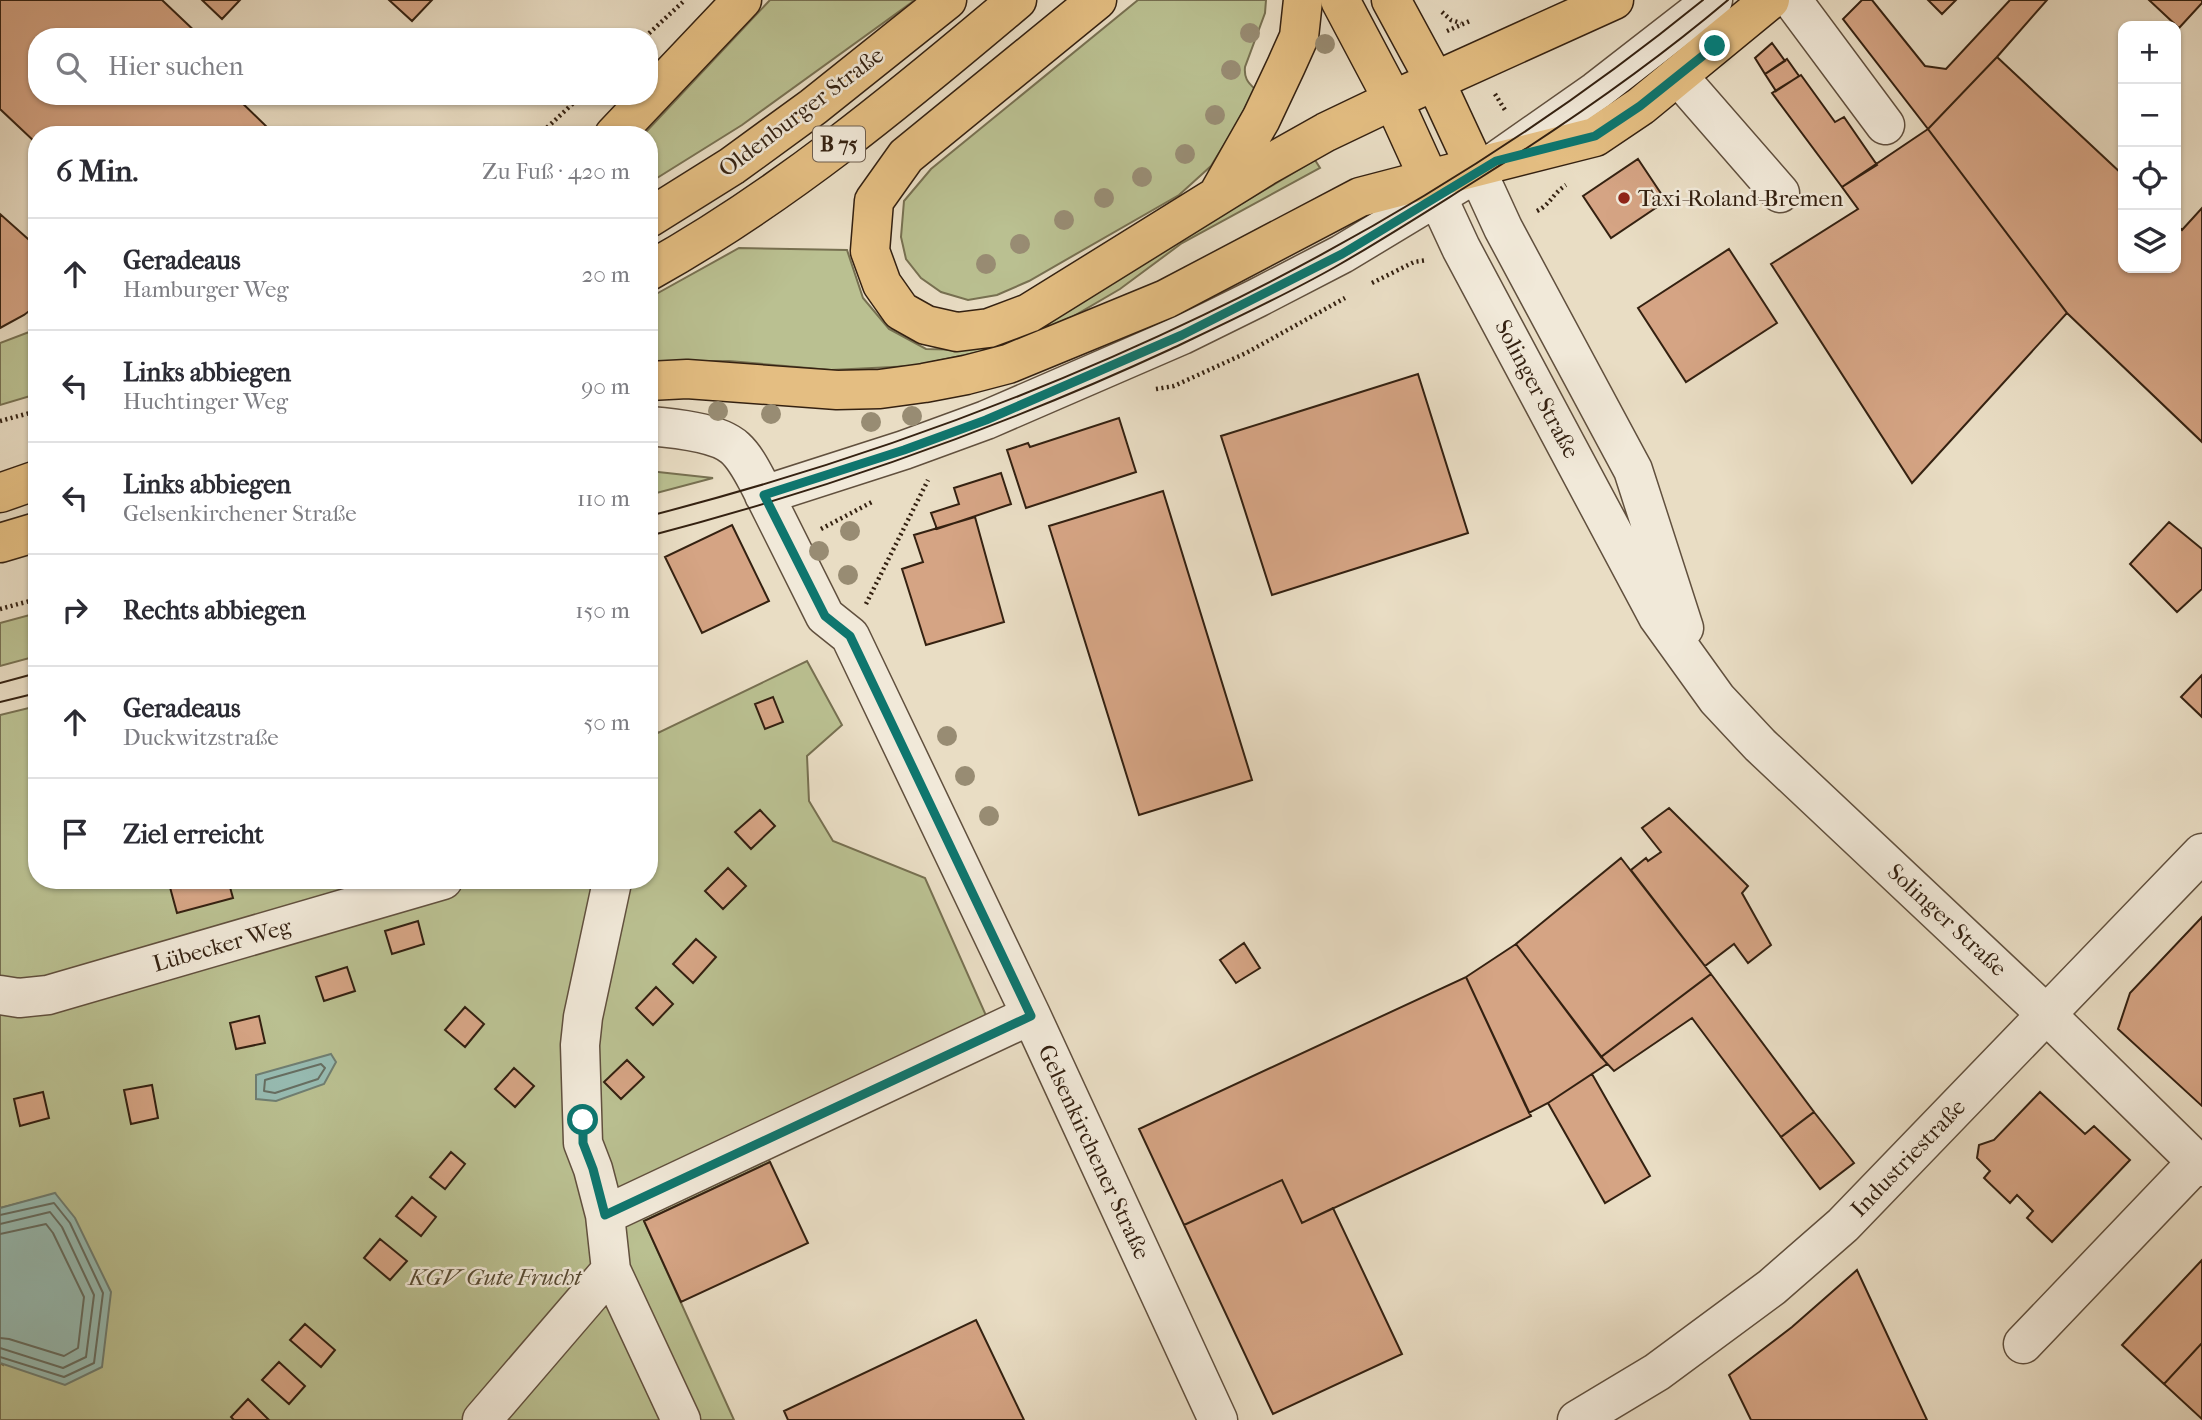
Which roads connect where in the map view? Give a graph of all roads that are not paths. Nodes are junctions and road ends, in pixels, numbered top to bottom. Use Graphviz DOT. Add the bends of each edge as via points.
graph roads {
  1 [pos="742,0"];
  2 [pos="947,0"];
  3 [pos="1017,0"];
  4 [pos="1097,0"];
  5 [pos="1303,0"];
  6 [pos="1340,0"];
  7 [pos="1391,0"];
  8 [pos="1614,0"];
  9 [pos="1713,0"];
  10 [pos="1770,0"];
  11 [pos="1793,0"];
  12 [pos="1678,76"];
  13 [pos="1435,81"];
  14 [pos="658,89"];
  15 [pos="1393,100"];
  16 [pos="642,105"];
  17 [pos="1885,125"];
  18 [pos="623,126"];
  19 [pos="1483,167"];
  20 [pos="1433,188"];
  21 [pos="1219,193"];
  22 [pos="1780,193"];
  23 [pos="658,212"];
  24 [pos="658,265"];
  25 [pos="658,381"];
  26 [pos="658,427"];
  27 [pos="28,483"];
  28 [pos="0,493"];
  29 [pos="764,495"];
  30 [pos="28,534"];
  31 [pos="0,543"];
  32 [pos="1698,670"];
  33 [pos="2202,853"];
  34 [pos="412,889"];
  35 [pos="608,889"];
  36 [pos="0,995"];
  37 [pos="2047,1015"];
  38 [pos="1031,1016"];
  39 [pos="2199,1164"];
  40 [pos="605,1215"];
  41 [pos="611,1270"];
  42 [pos="2023,1344"];
  43 [pos="482,1420"];
  44 [pos="681,1420"];
  45 [pos="1218,1420"];
  46 [pos="1577,1420"];
  1 -- 14 [label="main road"];
  2 -- 23 [label="main road, Oldenburger Straße / B 75" via="813,107"];
  3 -- 24 [label="main road, Oldenburger Straße / B 75" via="863,127"];
  4 -- 21 [label="main road" via="906,156 874,201 870,251 882,284 901,312 926,325 957,332 989,328 1029,313"];
  5 -- 21 [label="main road" via="1299,37 1261,119"];
  6 -- 15 [label="main road, Solinger Straße"];
  7 -- 13 [label="main road, Solinger Straße"];
  8 -- 13 [label="main road"];
  9 -- 19 [label="street" via="1596,91"];
  10 -- 12 [label="main road"];
  11 -- 17 [label="street"];
  12 -- 19 [label="main road" via="1595,136"];
  12 -- 22 [label="street"];
  13 -- 15 [label="main road"];
  13 -- 19 [label="main road, Solinger Straße"];
  15 -- 20 [label="main road, Solinger Straße"];
  15 -- 21 [label="main road"];
  16 -- 18 [label="main road"];
  19 -- 20 [label="main road"];
  19 -- 32 [label="street, Solinger Straße" via="1507,236 1633,470"];
  20 -- 25 [label="main road" via="1360,197 1166,299 1008,364 966,375 880,389 837,390"];
  20 -- 29 [label="street" via="1342,254 1182,335 986,420"];
  20 -- 32 [label="street, Solinger Straße" via="1627,561 1658,617"];
  26 -- 29 [label="street, Gelsenkirchener Straße" via="720,439 735,448"];
  27 -- 28 [label="main road"];
  29 -- 38 [label="street, Gelsenkirchener Straße" via="825,616 850,636"];
  30 -- 31 [label="main road"];
  32 -- 37 [label="street, Solinger Straße" via="1738,723"];
  33 -- 37 [label="street, Industriestraße"];
  34 -- 36 [label="street, Lübecker Weg" via="48,995"];
  35 -- 40 [label="street" via="580,1045 583,1143"];
  37 -- 39 [label="street, Solinger Straße"];
  37 -- 46 [label="street, Industriestraße" via="1843,1225 1772,1287 1657,1372"];
  38 -- 40 [label="street"];
  38 -- 45 [label="street, Gelsenkirchener Straße"];
  39 -- 42 [label="street"];
  40 -- 41 [label="street"];
  41 -- 43 [label="street"];
  41 -- 44 [label="street"];
}
